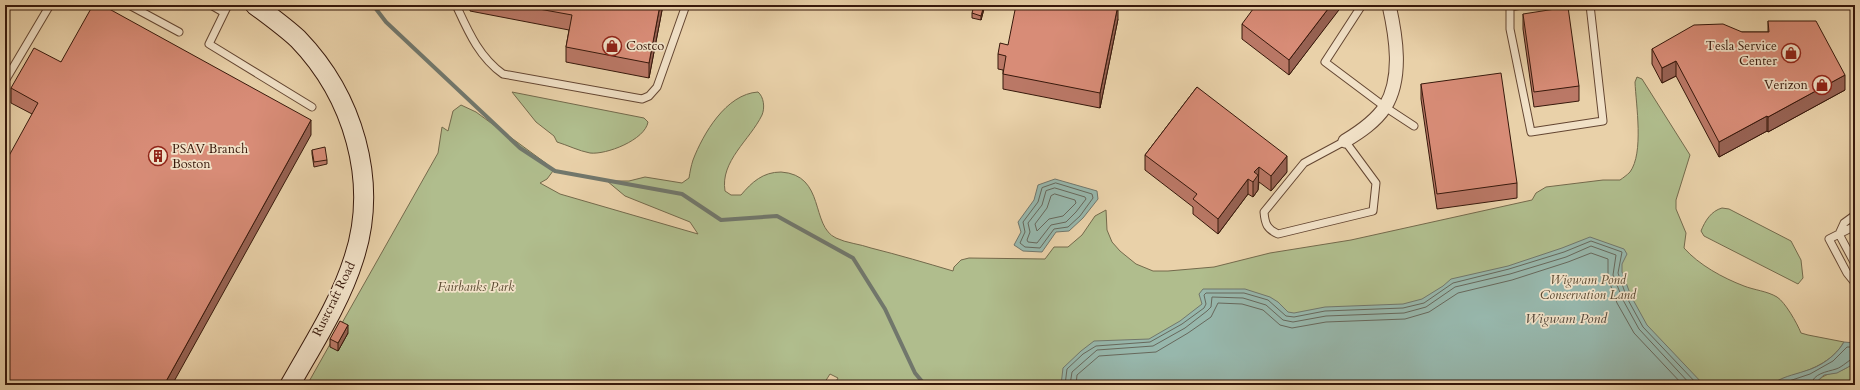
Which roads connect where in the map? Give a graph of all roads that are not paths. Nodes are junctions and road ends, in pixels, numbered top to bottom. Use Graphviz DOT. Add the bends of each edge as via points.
graph roads {
  1 [pos="50,5"];
  2 [pos="130,5"];
  3 [pos="210,5"];
  4 [pos="228,5"];
  5 [pos="255,5"];
  6 [pos="456,5"];
  7 [pos="686,5"];
  8 [pos="1362,5"];
  9 [pos="1389,5"];
  10 [pos="1522,5"];
  11 [pos="1590,5"];
  12 [pos="223,12"];
  13 [pos="179,32"];
  14 [pos="5,81"];
  15 [pos="312,107"];
  16 [pos="1385,107"];
  17 [pos="1414,126"];
  18 [pos="1345,141"];
  19 [pos="1855,215"];
  20 [pos="1855,226"];
  21 [pos="1839,234"];
  22 [pos="1855,264"];
  23 [pos="1855,283"];
  24 [pos="290,385"];
  1 -- 14 [label="lane"];
  2 -- 13 [label="lane"];
  3 -- 12 [label="lane"];
  4 -- 12 [label="lane"];
  5 -- 24 [label="main road, Rustcraft Road" via="297,39 333,85 346,109 354,134 363,181 362,219 355,257 334,306"];
  6 -- 7 [label="lane" via="469,35 489,64 503,74 642,99 650,96 657,87"];
  8 -- 16 [label="lane" via="1325,62"];
  9 -- 16 [label="street" via="1396,53 1395,74"];
  10 -- 11 [label="lane" via="1510,7 1510,29 1531,132 1603,121"];
  12 -- 15 [label="lane" via="209,44"];
  16 -- 17 [label="lane"];
  16 -- 18 [label="street" via="1374,120"];
  18 -- 18 [label="lane" via="1376,183 1374,211 1278,234 1269,230 1264,221 1264,212 1304,163"];
  19 -- 21 [label="lane" via="1844,223"];
  20 -- 21 [label="lane"];
  21 -- 22 [label="lane"];
  21 -- 23 [label="lane" via="1829,239"];
}
